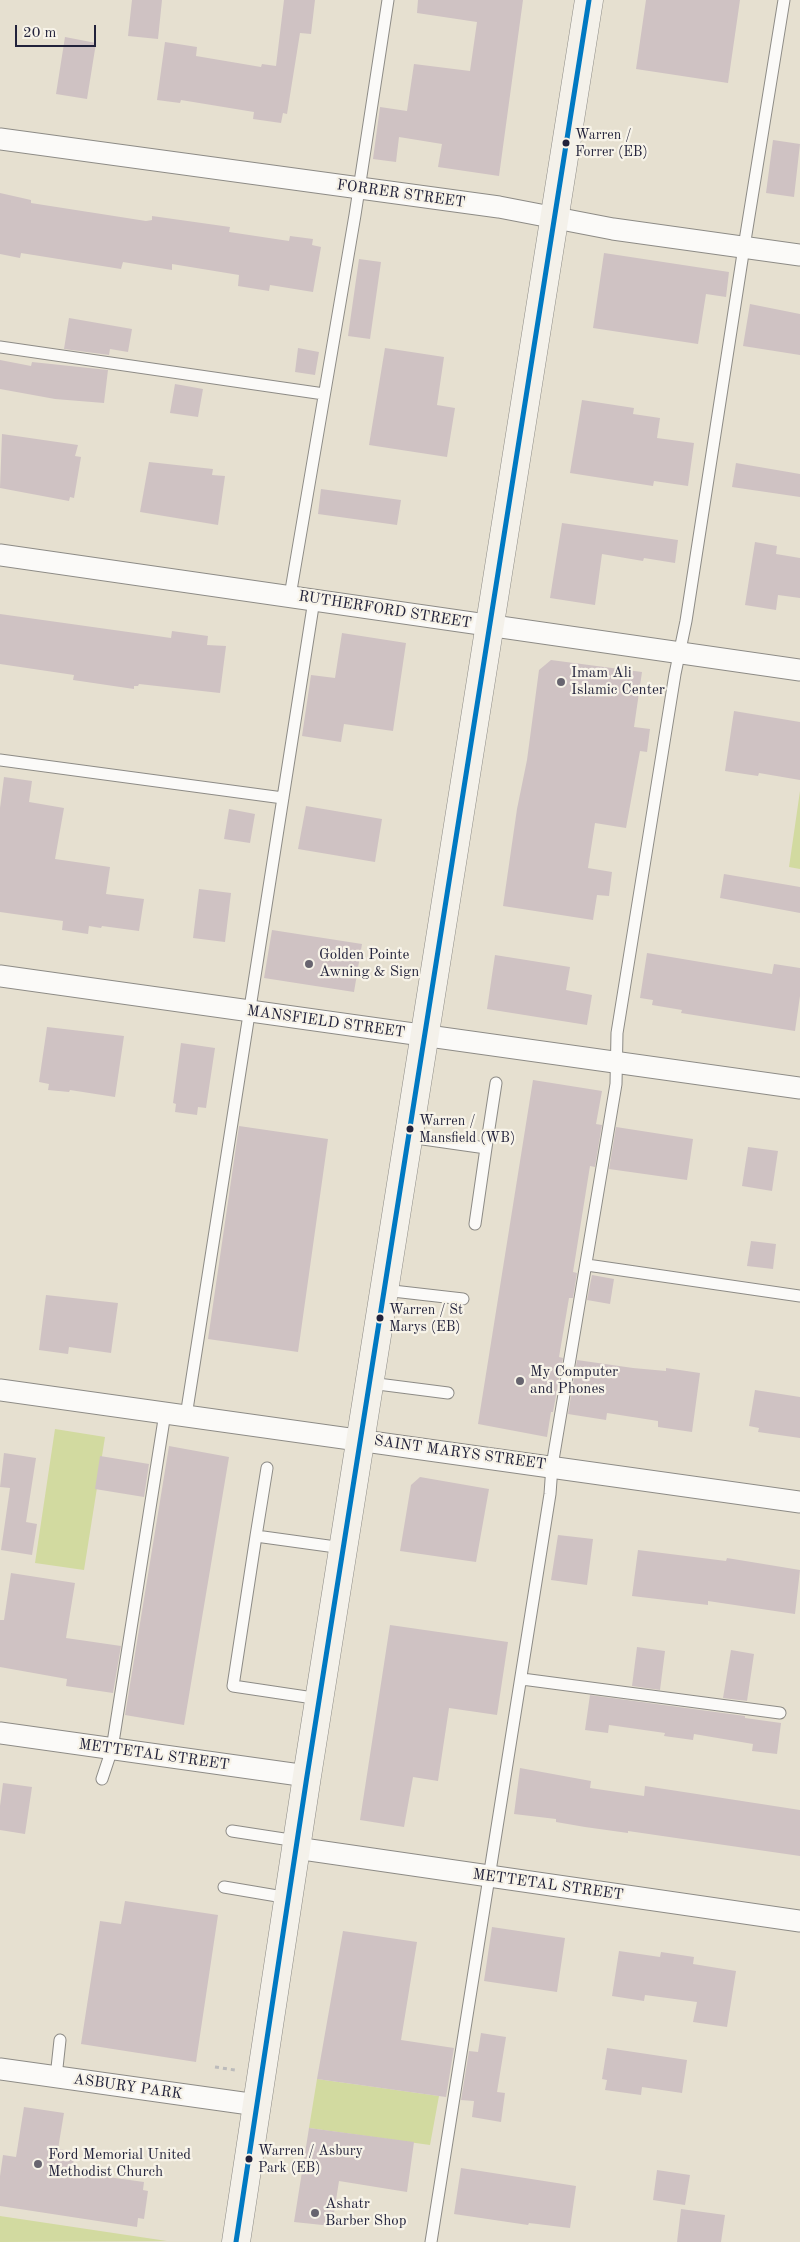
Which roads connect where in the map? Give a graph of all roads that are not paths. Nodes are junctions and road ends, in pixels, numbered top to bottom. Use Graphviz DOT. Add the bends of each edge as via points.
graph roads {
  1 [pos="388,0"];
  2 [pos="589,0"];
  3 [pos="784,0"];
  4 [pos="0,139"];
  5 [pos="358,188"];
  6 [pos="554,216"];
  7 [pos="744,247"];
  8 [pos="800,255"];
  9 [pos="0,347"];
  10 [pos="324,394"];
  11 [pos="0,555"];
  12 [pos="290,596"];
  13 [pos="314,600"];
  14 [pos="489,626"];
  15 [pos="679,653"];
  16 [pos="800,670"];
  17 [pos="0,760"];
  18 [pos="283,798"];
  19 [pos="0,976"];
  20 [pos="250,1011"];
  21 [pos="425,1036"];
  22 [pos="617,1062"];
  23 [pos="496,1083"];
  24 [pos="800,1088"];
  25 [pos="409,1137"];
  26 [pos="486,1148"];
  27 [pos="475,1224"];
  28 [pos="587,1265"];
  29 [pos="384,1290"];
  30 [pos="800,1296"];
  31 [pos="463,1299"];
  32 [pos="370,1383"];
  33 [pos="0,1390"];
  34 [pos="448,1393"];
  35 [pos="164,1413"];
  36 [pos="186,1416"];
  37 [pos="361,1440"];
  38 [pos="552,1466"];
  39 [pos="267,1468"];
  40 [pos="800,1502"];
  41 [pos="256,1536"];
  42 [pos="344,1548"];
  43 [pos="522,1679"];
  44 [pos="320,1699"];
  45 [pos="780,1713"];
  46 [pos="0,1733"];
  47 [pos="112,1749"];
  48 [pos="307,1776"];
  49 [pos="102,1779"];
  50 [pos="232,1831"];
  51 [pos="297,1845"];
  52 [pos="491,1877"];
  53 [pos="224,1887"];
  54 [pos="289,1898"];
  55 [pos="800,1921"];
  56 [pos="60,2040"];
  57 [pos="0,2068"];
  58 [pos="56,2077"];
  59 [pos="257,2106"];
  60 [pos="236,2242"];
  61 [pos="431,2242"];
  1 -- 5 [label="lane"];
  2 -- 6 [label="main road"];
  3 -- 7 [label="lane"];
  4 -- 5 [label="street, FORRER STREET"];
  5 -- 6 [label="street, FORRER STREET"];
  5 -- 10 [label="lane"];
  6 -- 7 [label="street, FORRER STREET" via="613,229"];
  6 -- 14 [label="main road"];
  7 -- 8 [label="street, FORRER STREET"];
  7 -- 15 [label="lane"];
  9 -- 10 [label="lane"];
  10 -- 12 [label="lane"];
  11 -- 12 [label="street, RUTHERFORD STREET"];
  12 -- 13 [label="street, RUTHERFORD STREET"];
  13 -- 14 [label="street, RUTHERFORD STREET"];
  13 -- 18 [label="lane"];
  14 -- 15 [label="street, RUTHERFORD STREET"];
  14 -- 21 [label="main road"];
  15 -- 16 [label="street, RUTHERFORD STREET"];
  15 -- 22 [label="lane" via="618,1033"];
  17 -- 18 [label="lane"];
  18 -- 20 [label="lane"];
  19 -- 20 [label="street, MANSFIELD STREET"];
  20 -- 21 [label="street, MANSFIELD STREET"];
  20 -- 36 [label="lane"];
  21 -- 22 [label="street, MANSFIELD STREET"];
  21 -- 25 [label="main road"];
  22 -- 24 [label="street, MANSFIELD STREET"];
  22 -- 28 [label="lane"];
  23 -- 26 [label="lane"];
  25 -- 26 [label="lane"];
  25 -- 29 [label="main road"];
  26 -- 27 [label="lane"];
  28 -- 30 [label="lane"];
  28 -- 38 [label="lane"];
  29 -- 31 [label="lane"];
  29 -- 32 [label="main road"];
  32 -- 34 [label="lane"];
  32 -- 37 [label="main road"];
  33 -- 35 [label="street, SAINT MARYS STREET"];
  35 -- 36 [label="street, SAINT MARYS STREET"];
  35 -- 47 [label="lane"];
  36 -- 37 [label="street, SAINT MARYS STREET"];
  37 -- 38 [label="street, SAINT MARYS STREET"];
  37 -- 42 [label="main road"];
  38 -- 40 [label="street, SAINT MARYS STREET"];
  38 -- 43 [label="lane"];
  39 -- 41 [label="lane"];
  41 -- 42 [label="lane"];
  41 -- 44 [label="lane" via="233,1686"];
  42 -- 44 [label="main road"];
  43 -- 45 [label="lane"];
  43 -- 52 [label="lane"];
  44 -- 48 [label="main road"];
  46 -- 47 [label="street, METTETAL STREET"];
  47 -- 48 [label="street, METTETAL STREET"];
  47 -- 49 [label="lane"];
  48 -- 51 [label="main road"];
  50 -- 51 [label="lane"];
  51 -- 52 [label="street, METTETAL STREET"];
  51 -- 54 [label="main road"];
  52 -- 55 [label="street, METTETAL STREET"];
  52 -- 61 [label="lane"];
  53 -- 54 [label="lane"];
  54 -- 59 [label="main road"];
  56 -- 58 [label="lane"];
  57 -- 58 [label="street, ASBURY PARK"];
  58 -- 59 [label="street, ASBURY PARK"];
  59 -- 60 [label="main road"];
}
